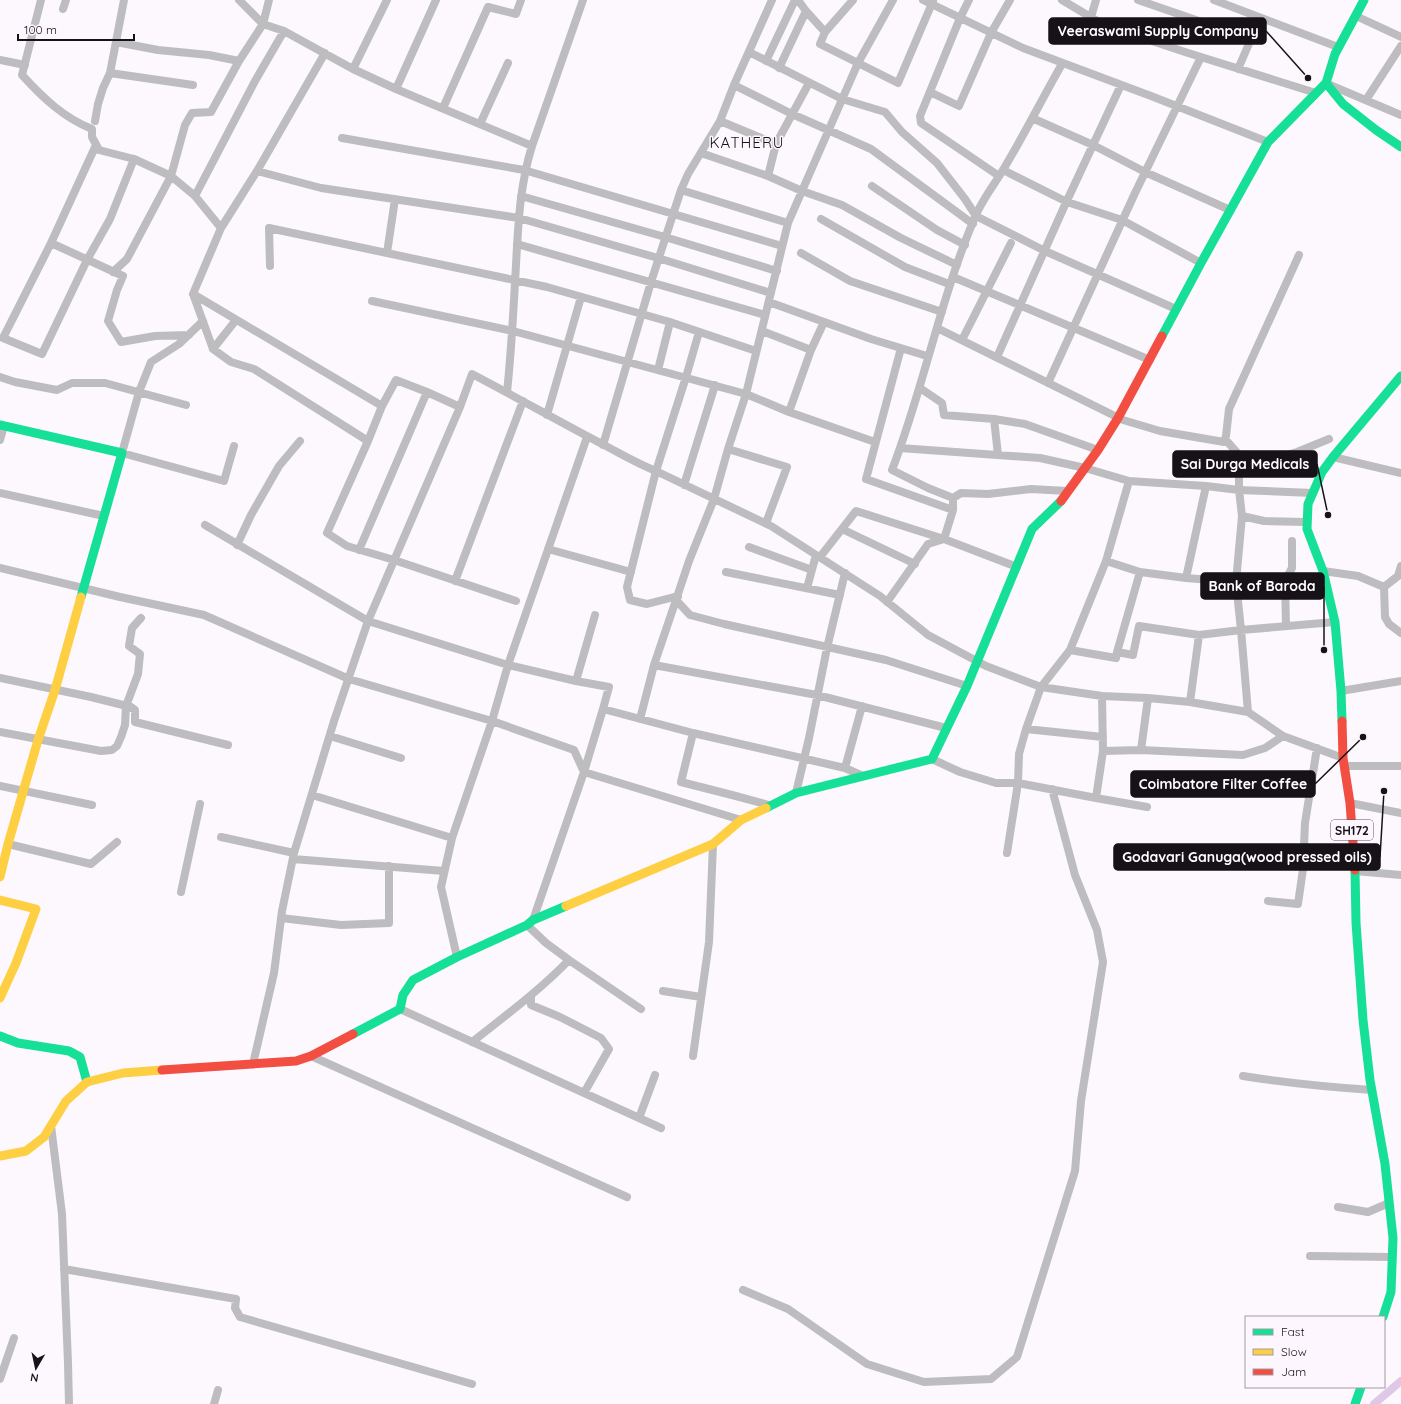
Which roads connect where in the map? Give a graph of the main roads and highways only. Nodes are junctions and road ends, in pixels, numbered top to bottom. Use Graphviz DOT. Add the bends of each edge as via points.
graph roads {
  1 [pos="1361,1"];
  2 [pos="1326,83"];
  3 [pos="1401,147"];
  4 [pos="1401,377"];
  5 [pos="2,425"];
  6 [pos="0,877"];
  7 [pos="0,900"];
  8 [pos="0,998"];
  9 [pos="0,1036"];
  10 [pos="87,1082"];
  11 [pos="0,1156"];
  12 [pos="1383,1316"];
  13 [pos="1361,1388"];
  14 [pos="1355,1404"];
  1 -- 2 [label="main road" via="1356,16 1335,54"];
  2 -- 3 [label="main road" via="1343,104"];
  2 -- 10 [label="main road" via="1268,142 1118,418 1059,503 1032,529 967,686 932,759 796,793 742,820 713,844 530,923 413,980 403,995 400,1008 296,1062 123,1073"];
  4 -- 12 [label="main road, SH172" via="1322,472 1308,504 1307,522 1307,529 1323,571 1335,622 1344,762 1355,871 1363,1020 1385,1164 1393,1238 1391,1292"];
  5 -- 6 [label="main road" via="122,453"];
  7 -- 8 [label="main road" via="36,909"];
  9 -- 10 [label="main road" via="18,1043 69,1051 80,1057"];
  10 -- 11 [label="main road" via="66,1101 44,1137 26,1151"];
  13 -- 14 [label="main road"];
}
